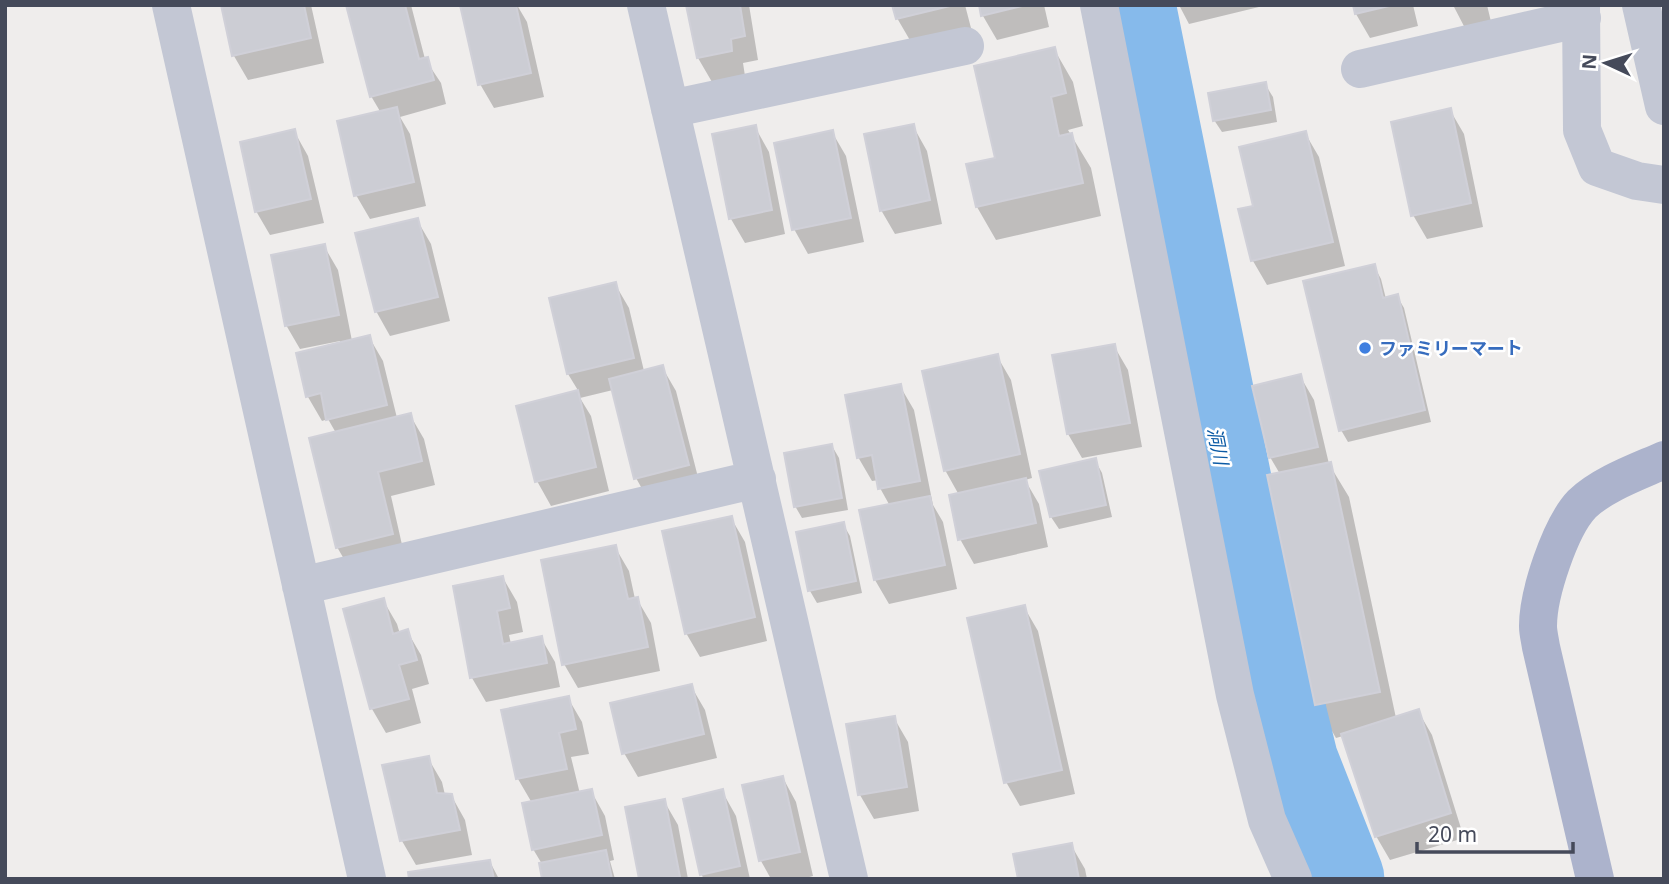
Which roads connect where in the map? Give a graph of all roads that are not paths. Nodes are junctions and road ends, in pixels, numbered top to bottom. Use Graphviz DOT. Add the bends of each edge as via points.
graph roads {
  1 [pos="171,5"];
  2 [pos="646,5"];
  3 [pos="1099,5"];
  4 [pos="1641,5"];
  5 [pos="1582,12"];
  6 [pos="965,46"];
  7 [pos="1360,69"];
  8 [pos="1664,106"];
  9 [pos="670,109"];
  10 [pos="1664,185"];
  11 [pos="1664,460"];
  12 [pos="757,479"];
  13 [pos="301,586"];
  14 [pos="367,879"];
  15 [pos="849,879"];
  16 [pos="1293,879"];
  17 [pos="1595,879"];
  1 -- 13 [label="street"];
  2 -- 9 [label="street"];
  3 -- 16 [label="street" via="1235,695 1267,820"];
  4 -- 8 [label="street"];
  5 -- 7 [label="street"];
  5 -- 10 [label="street" via="1582,130 1597,167"];
  6 -- 9 [label="street"];
  9 -- 12 [label="street"];
  11 -- 17 [label="main road" via="1620,479 1583,504 1552,560 1538,624"];
  12 -- 13 [label="street"];
  12 -- 15 [label="street"];
  13 -- 14 [label="street"];
}
